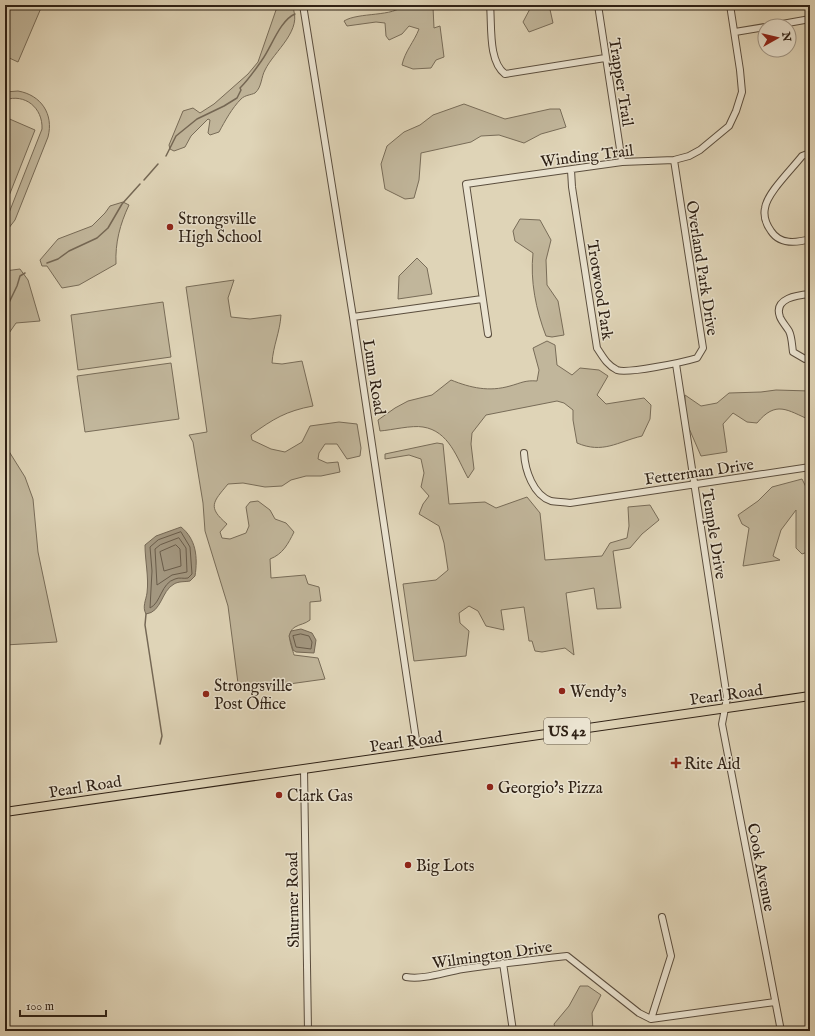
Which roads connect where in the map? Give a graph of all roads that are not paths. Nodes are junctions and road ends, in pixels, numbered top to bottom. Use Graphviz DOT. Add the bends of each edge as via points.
graph roads {
  1 [pos="303,5"];
  2 [pos="490,5"];
  3 [pos="598,5"];
  4 [pos="730,5"];
  5 [pos="810,19"];
  6 [pos="797,21"];
  7 [pos="757,28"];
  8 [pos="735,32"];
  9 [pos="606,58"];
  10 [pos="810,153"];
  11 [pos="674,160"];
  12 [pos="622,162"];
  13 [pos="571,170"];
  14 [pos="810,240"];
  15 [pos="810,294"];
  16 [pos="482,299"];
  17 [pos="353,317"];
  18 [pos="488,334"];
  19 [pos="810,358"];
  20 [pos="676,364"];
  21 [pos="524,453"];
  22 [pos="810,467"];
  23 [pos="694,485"];
  24 [pos="810,696"];
  25 [pos="725,709"];
  26 [pos="418,753"];
  27 [pos="304,769"];
  28 [pos="5,812"];
  29 [pos="662,917"];
  30 [pos="504,963"];
  31 [pos="406,977"];
  32 [pos="775,1002"];
  33 [pos="651,1019"];
  34 [pos="308,1031"];
  35 [pos="513,1031"];
  36 [pos="781,1031"];
  1 -- 17 [label="street, Lunn Road"];
  2 -- 9 [label="street" via="494,58 499,69 505,74"];
  3 -- 9 [label="street, Trapper Trail"];
  4 -- 8 [label="street, Winding Trail"];
  5 -- 6 [label="street"];
  7 -- 8 [label="street"];
  8 -- 11 [label="street, Winding Trail" via="742,92 736,112 729,126 700,150"];
  9 -- 12 [label="street, Trapper Trail"];
  10 -- 14 [label="street" via="802,156 768,199 764,217 773,234 781,240"];
  11 -- 12 [label="street, Winding Trail"];
  11 -- 20 [label="street, Overland Park Drive" via="703,348 697,358"];
  12 -- 13 [label="street, Winding Trail"];
  13 -- 16 [label="street, Winding Trail" via="466,184"];
  13 -- 20 [label="street, Trotwood Park" via="597,348 607,364 619,371"];
  15 -- 19 [label="street" via="792,296 785,300 780,307 779,315 789,331 794,352 805,359"];
  16 -- 17 [label="street"];
  16 -- 18 [label="street, Winding Trail"];
  17 -- 26 [label="street, Lunn Road"];
  20 -- 23 [label="street, Temple Drive"];
  21 -- 23 [label="street, Fetterman Drive" via="524,466 535,489 550,500 570,503"];
  22 -- 23 [label="street, Fetterman Drive"];
  23 -- 25 [label="street, Temple Drive" via="726,698"];
  24 -- 25 [label="main road, Pearl Road / US 42"];
  25 -- 26 [label="main road, Pearl Road / US 42"];
  25 -- 32 [label="street, Cook Avenue" via="722,724"];
  26 -- 27 [label="main road, Pearl Road / US 42"];
  27 -- 28 [label="main road, Pearl Road / US 42"];
  27 -- 34 [label="street, Shurmer Road"];
  29 -- 33 [label="street" via="671,956"];
  30 -- 31 [label="street, Wilmington Drive" via="438,973 418,979"];
  30 -- 33 [label="street, Wilmington Drive" via="567,956 639,1013"];
  30 -- 35 [label="street"];
  32 -- 33 [label="street"];
  32 -- 36 [label="street, Cook Avenue"];
}
